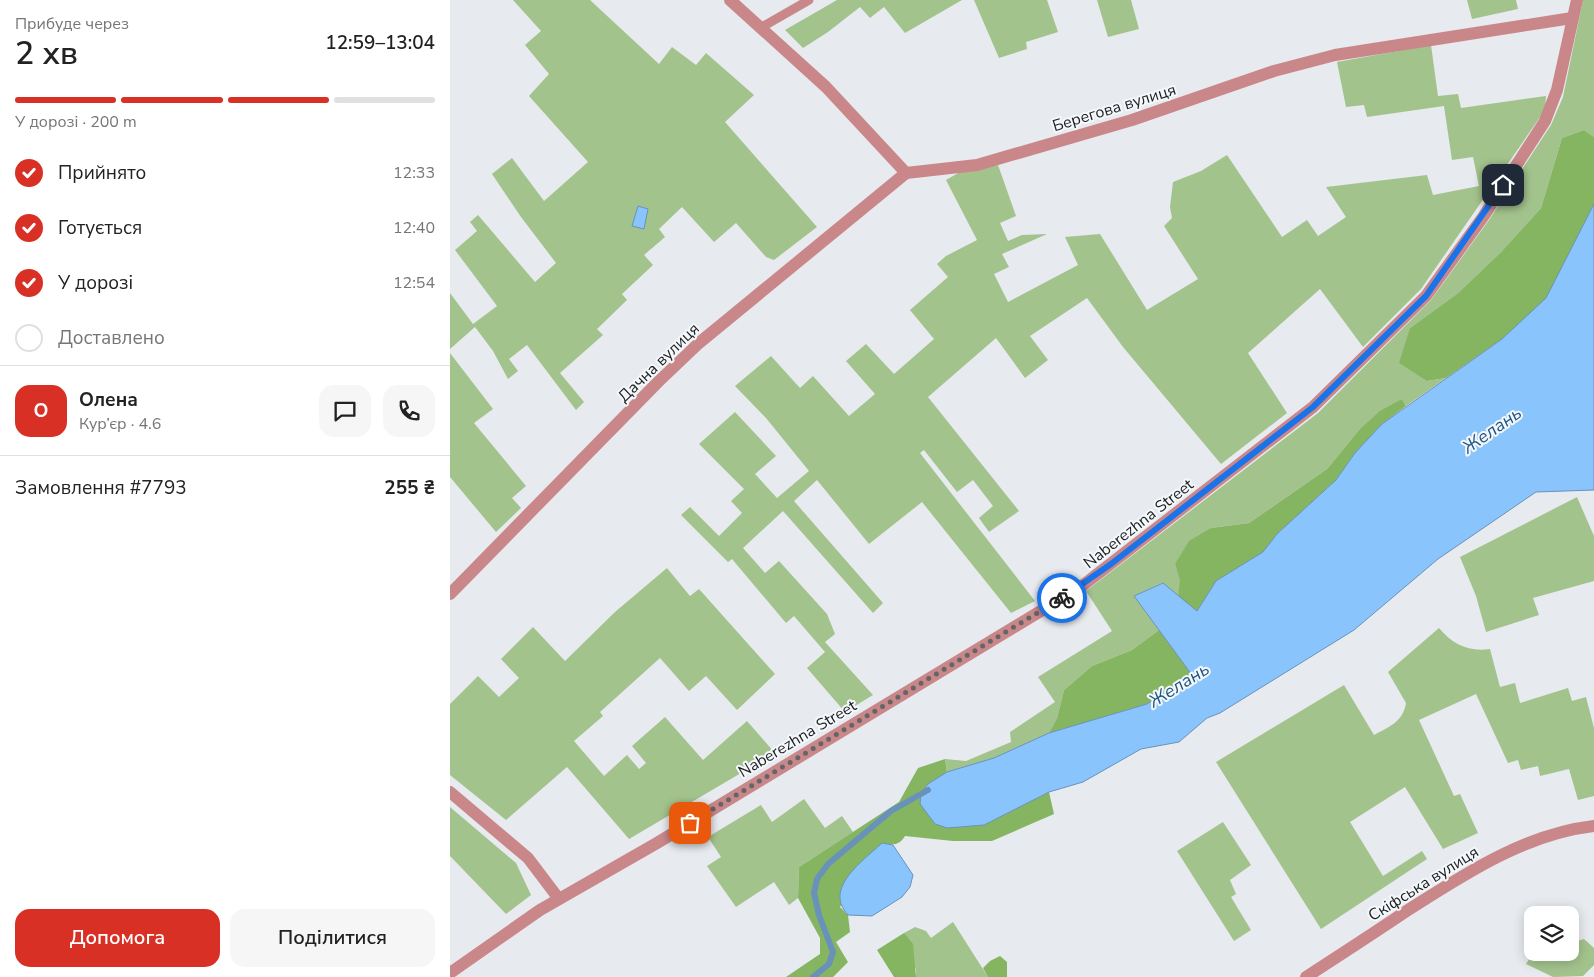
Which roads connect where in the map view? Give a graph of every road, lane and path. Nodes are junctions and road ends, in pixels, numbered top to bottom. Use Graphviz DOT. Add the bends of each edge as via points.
graph roads {
  1 [pos="730,0"];
  2 [pos="810,0"];
  3 [pos="1577,0"];
  4 [pos="1572,18"];
  5 [pos="762,27"];
  6 [pos="906,173"];
  7 [pos="450,594"];
  8 [pos="450,792"];
  9 [pos="1594,826"];
  10 [pos="559,899"];
  11 [pos="450,973"];
  12 [pos="1306,977"];
  1 -- 5 [label="street"];
  2 -- 5 [label="lane"];
  3 -- 4 [label="street, Naberezhna Street"];
  4 -- 6 [label="street, Берегова вулиця" via="1335,55 1274,71 1132,120 977,165"];
  4 -- 10 [label="street, Naberezhna Street" via="1557,90 1545,121 1483,217 1426,296 1313,407 1082,586"];
  5 -- 6 [label="street" via="826,87"];
  6 -- 7 [label="street, Дачна вулиця" via="699,343"];
  8 -- 10 [label="street" via="528,858"];
  9 -- 12 [label="street, Скіфська вулиця" via="1570,828 1536,839 1464,874"];
  10 -- 11 [label="street, Naberezhna Street"];
}
